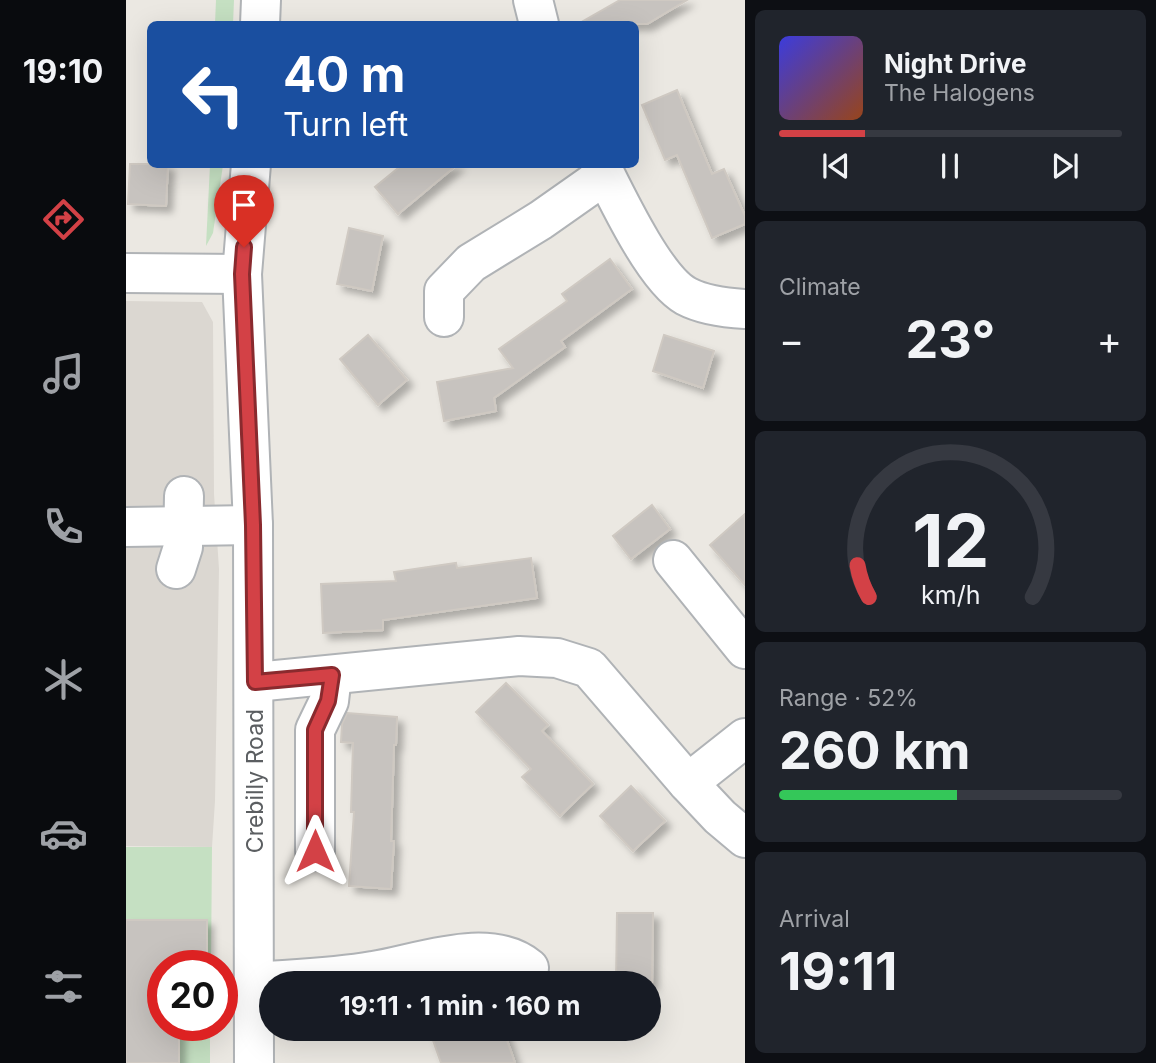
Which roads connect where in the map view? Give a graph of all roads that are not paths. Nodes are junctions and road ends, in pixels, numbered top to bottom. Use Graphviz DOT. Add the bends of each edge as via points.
graph roads {
  1 [pos="261,0"];
  2 [pos="533,0"];
  3 [pos="260,21"];
  4 [pos="538,21"];
  5 [pos="251,168"];
  6 [pos="603,170"];
  7 [pos="126,273"];
  8 [pos="242,274"];
  9 [pos="745,309"];
  10 [pos="444,317"];
  11 [pos="184,511"];
  12 [pos="253,525"];
  13 [pos="126,527"];
  14 [pos="673,560"];
  15 [pos="176,569"];
  16 [pos="745,649"];
  17 [pos="332,675"];
  18 [pos="255,682"];
  19 [pos="745,738"];
  20 [pos="688,783"];
  21 [pos="745,838"];
  22 [pos="315,851"];
  23 [pos="529,968"];
  24 [pos="254,982"];
  25 [pos="254,1063"];
  1 -- 3 [label="street"];
  2 -- 4 [label="street"];
  5 -- 8 [label="street, Crebilly Road"];
  6 -- 9 [label="street" via="646,249 673,285 695,299"];
  6 -- 10 [label="street" via="541,220 471,263 444,291"];
  7 -- 8 [label="street"];
  8 -- 12 [label="street, Crebilly Road"];
  11 -- 12 [label="street"];
  11 -- 13 [label="street"];
  11 -- 15 [label="street" via="183,547"];
  12 -- 18 [label="street, Crebilly Road"];
  14 -- 16 [label="street"];
  17 -- 18 [label="street"];
  17 -- 20 [label="street" via="519,656 557,658 589,668"];
  17 -- 22 [label="street" via="328,701 315,730"];
  18 -- 24 [label="street, Crebilly Road"];
  19 -- 20 [label="street"];
  20 -- 21 [label="street"];
  23 -- 24 [label="street" via="506,956 455,954 372,972"];
  24 -- 25 [label="street, Crebilly Road"];
}
